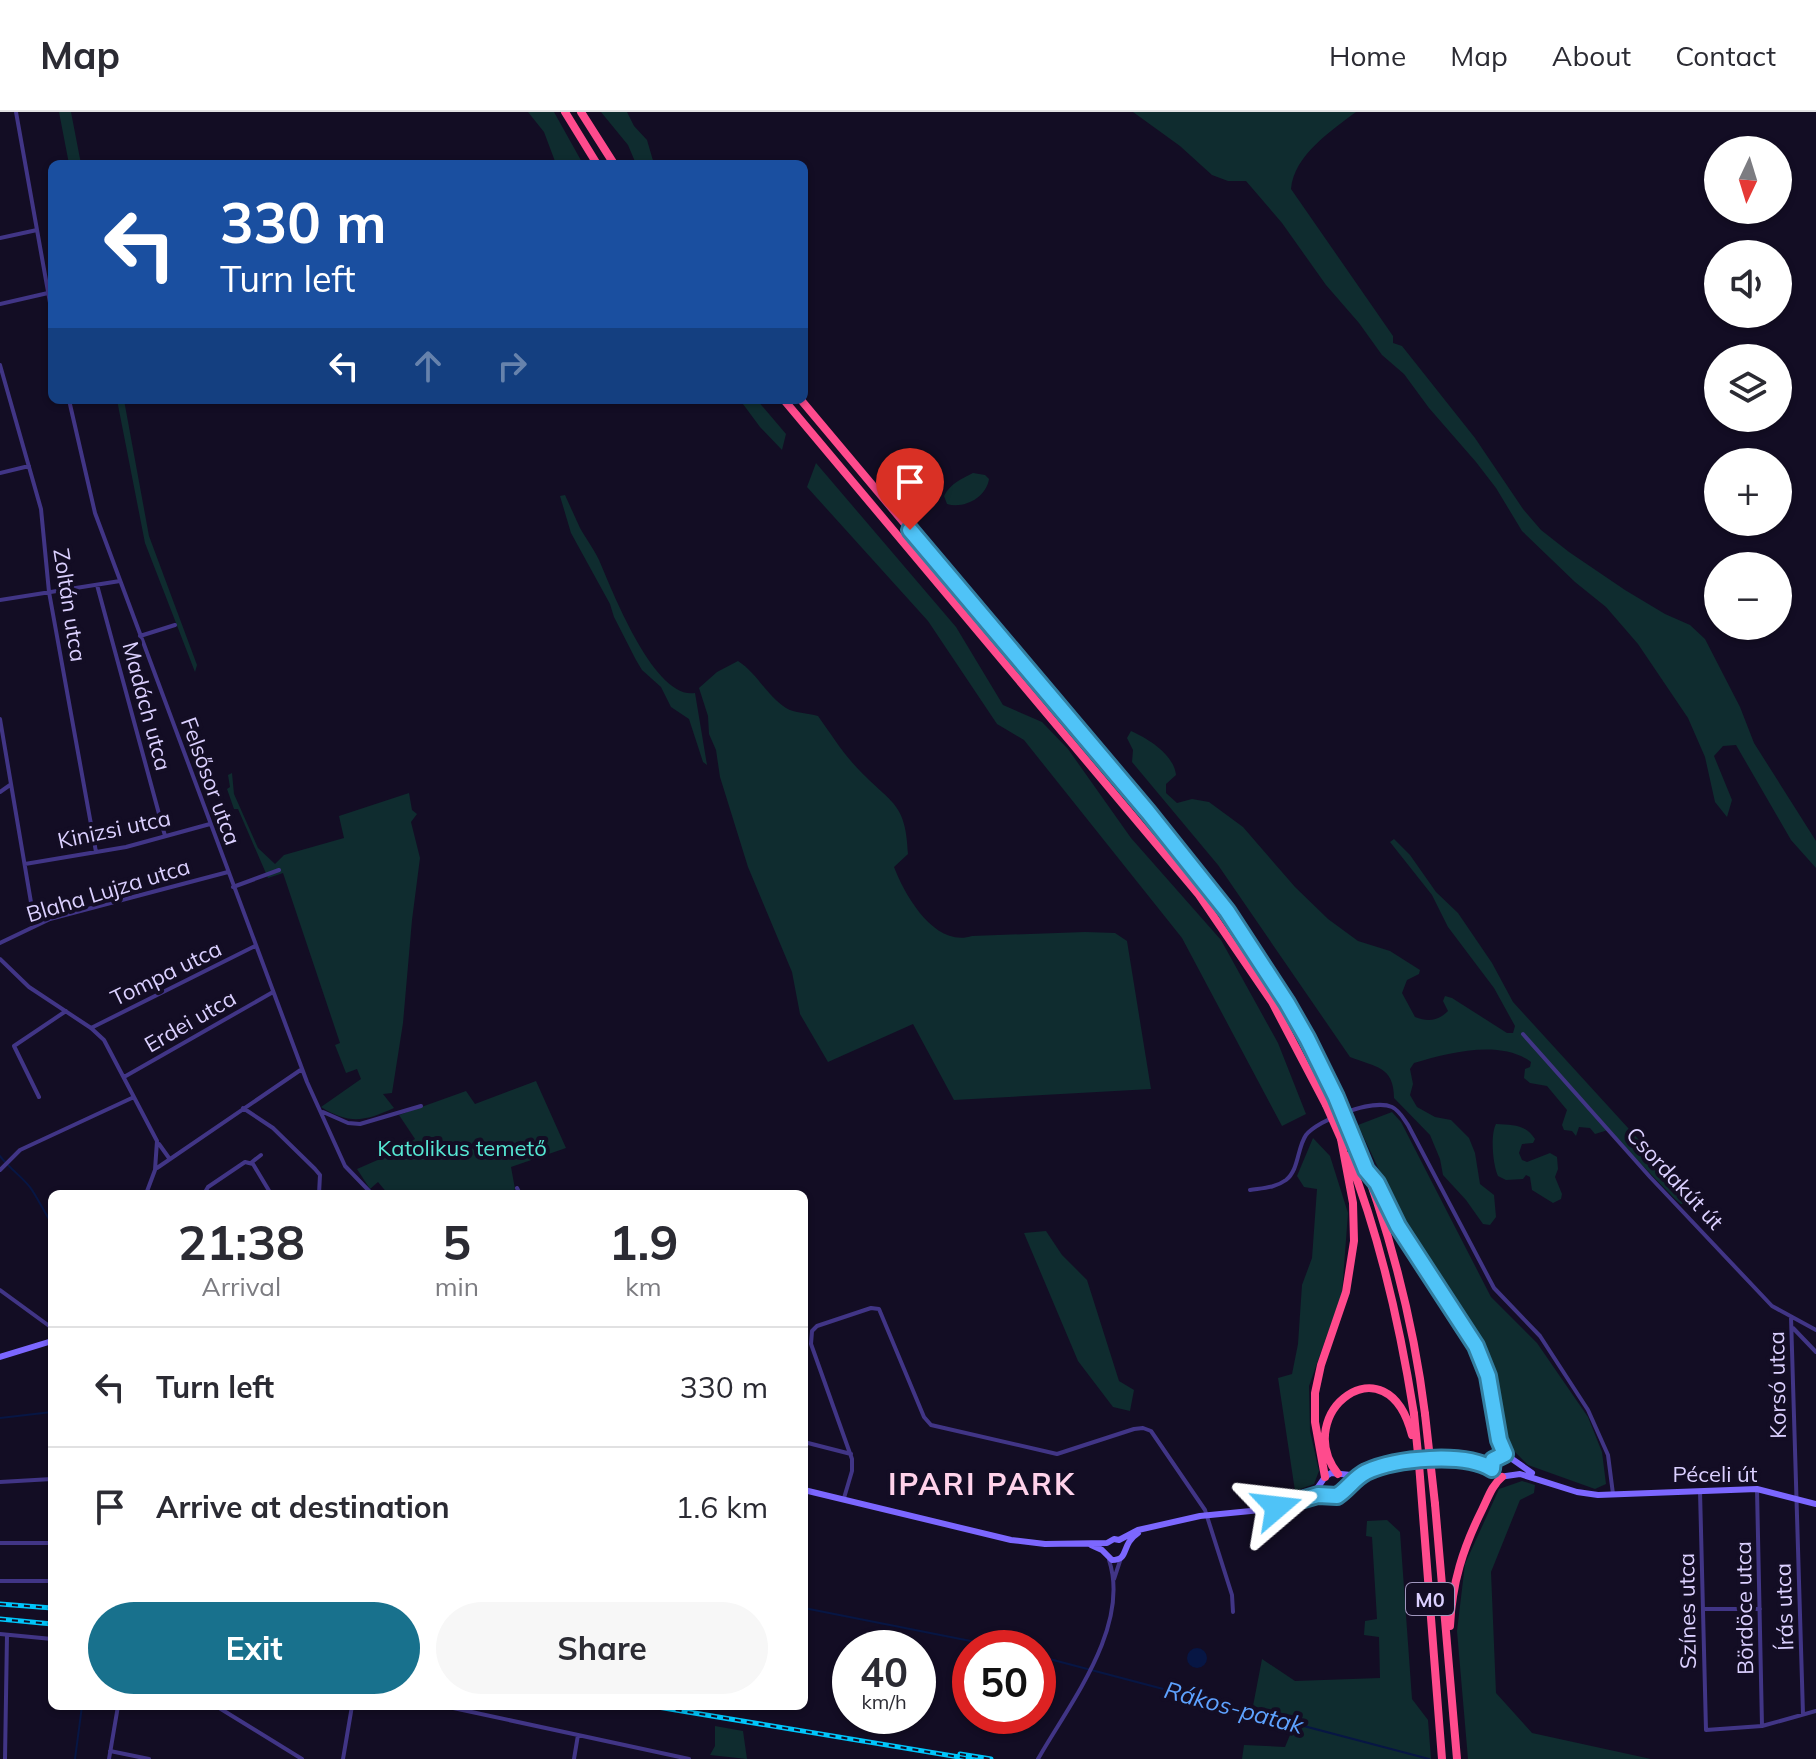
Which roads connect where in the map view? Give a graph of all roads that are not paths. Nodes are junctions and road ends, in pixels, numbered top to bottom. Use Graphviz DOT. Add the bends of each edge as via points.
graph roads {
  1 [pos="16,112"];
  2 [pos="565,112"];
  3 [pos="581,112"];
  4 [pos="595,160"];
  5 [pos="611,160"];
  6 [pos="37,230"];
  7 [pos="0,238"];
  8 [pos="48,293"];
  9 [pos="0,304"];
  10 [pos="0,365"];
  11 [pos="70,404"];
  12 [pos="787,404"];
  13 [pos="804,404"];
  14 [pos="29,466"];
  15 [pos="0,473"];
  16 [pos="120,581"];
  17 [pos="97,585"];
  18 [pos="49,592"];
  19 [pos="0,600"];
  20 [pos="175,625"];
  21 [pos="140,636"];
  22 [pos="0,719"];
  23 [pos="10,785"];
  24 [pos="0,792"];
  25 [pos="210,824"];
  26 [pos="165,836"];
  27 [pos="96,852"];
  28 [pos="25,864"];
  29 [pos="279,870"];
  30 [pos="228,872"];
  31 [pos="233,887"];
  32 [pos="35,926"];
  33 [pos="0,943"];
  34 [pos="255,946"];
  35 [pos="0,959"];
  36 [pos="273,992"];
  37 [pos="66,1011"];
  38 [pos="91,1028"];
  39 [pos="1523,1034"];
  40 [pos="302,1069"];
  41 [pos="124,1077"];
  42 [pos="39,1097"];
  43 [pos="134,1097"];
  44 [pos="421,1106"];
  45 [pos="243,1108"];
  46 [pos="321,1111"];
  47 [pos="1341,1139"];
  48 [pos="157,1141"];
  49 [pos="261,1155"];
  50 [pos="169,1158"];
  51 [pos="249,1162"];
  52 [pos="4,1167"];
  53 [pos="155,1170"];
  54 [pos="1366,1170"];
  55 [pos="148,1190"];
  56 [pos="206,1190"];
  57 [pos="268,1190"];
  58 [pos="320,1190"];
  59 [pos="368,1190"];
  60 [pos="1250,1190"];
  61 [pos="0,1290"];
  62 [pos="1791,1317"];
  63 [pos="48,1325"];
  64 [pos="1792,1327"];
  65 [pos="1816,1330"];
  66 [pos="48,1342"];
  67 [pos="1816,1352"];
  68 [pos="0,1357"];
  69 [pos="808,1443"];
  70 [pos="851,1454"];
  71 [pos="1505,1454"];
  72 [pos="1457,1459"];
  73 [pos="1493,1460"];
  74 [pos="1514,1462"];
  75 [pos="1419,1464"];
  76 [pos="1492,1469"];
  77 [pos="1366,1472"];
  78 [pos="1339,1475"];
  79 [pos="1507,1476"];
  80 [pos="48,1479"];
  81 [pos="1324,1480"];
  82 [pos="1546,1480"];
  83 [pos="0,1482"];
  84 [pos="1345,1488"];
  85 [pos="1757,1489"];
  86 [pos="808,1491"];
  87 [pos="1700,1491"];
  88 [pos="1613,1494"];
  89 [pos="1328,1495"];
  90 [pos="1797,1499"];
  91 [pos="844,1501"];
  92 [pos="1296,1501"];
  93 [pos="1816,1504"];
  94 [pos="1207,1515"];
  95 [pos="1080,1541"];
  96 [pos="0,1543"];
  97 [pos="48,1543"];
  98 [pos="1107,1543"];
  99 [pos="1122,1543"];
  100 [pos="1107,1555"];
  101 [pos="1121,1558"];
  102 [pos="0,1581"];
  103 [pos="48,1581"];
  104 [pos="1113,1585"];
  105 [pos="1703,1609"];
  106 [pos="1760,1609"];
  107 [pos="1233,1612"];
  108 [pos="0,1634"];
  109 [pos="7,1635"];
  110 [pos="48,1639"];
  111 [pos="1449,1659"];
  112 [pos="117,1710"];
  113 [pos="222,1710"];
  114 [pos="351,1710"];
  115 [pos="462,1710"];
  116 [pos="1816,1711"];
  117 [pos="1803,1714"];
  118 [pos="1762,1726"];
  119 [pos="578,1735"];
  120 [pos="110,1751"];
  121 [pos="1039,1756"];
  122 [pos="5,1759"];
  123 [pos="109,1759"];
  124 [pos="149,1759"];
  125 [pos="302,1759"];
  126 [pos="343,1759"];
  127 [pos="574,1759"];
  128 [pos="689,1759"];
  129 [pos="1442,1759"];
  130 [pos="1457,1759"];
  1 -- 6 [label="street"];
  2 -- 4 [label="highway"];
  3 -- 5 [label="highway"];
  6 -- 7 [label="street"];
  6 -- 8 [label="street"];
  8 -- 9 [label="street"];
  10 -- 14 [label="street, Zoltán utca"];
  11 -- 16 [label="street, Felsősor utca" via="95,513"];
  12 -- 47 [label="highway, M0, bridge" via="1199,895 1272,1002"];
  13 -- 54 [label="highway, M0, bridge" via="1203,879 1287,1003 1336,1097"];
  14 -- 15 [label="street"];
  14 -- 18 [label="street, Zoltán utca" via="41,509"];
  16 -- 17 [label="street"];
  16 -- 21 [label="street, Felsősor utca"];
  17 -- 18 [label="street"];
  17 -- 26 [label="street, Madách utca"];
  18 -- 19 [label="street"];
  18 -- 27 [label="street, Zoltán utca"];
  20 -- 21 [label="street"];
  21 -- 25 [label="street, Felsősor utca"];
  22 -- 23 [label="street"];
  23 -- 24 [label="street"];
  23 -- 28 [label="street"];
  25 -- 26 [label="street, Kinizsi utca"];
  25 -- 30 [label="street, Felsősor utca"];
  26 -- 27 [label="street, Kinizsi utca"];
  27 -- 28 [label="street, Kinizsi utca"];
  28 -- 32 [label="street"];
  29 -- 31 [label="street"];
  30 -- 31 [label="street, Felsősor utca"];
  30 -- 32 [label="street, Blaha Lujza utca"];
  31 -- 34 [label="street, Felsősor utca"];
  32 -- 33 [label="street, Blaha Lujza utca"];
  34 -- 36 [label="street, Felsősor utca"];
  34 -- 38 [label="street, Tompa utca"];
  35 -- 37 [label="street"];
  36 -- 40 [label="street, Felsősor utca"];
  36 -- 41 [label="street, Erdei utca"];
  37 -- 38 [label="street"];
  37 -- 42 [label="street" via="14,1046"];
  38 -- 41 [label="street" via="104,1040"];
  39 -- 62 [label="street, Csordakút út" via="1729,1261 1772,1306"];
  40 -- 45 [label="street"];
  40 -- 46 [label="street, Felsősor utca"];
  41 -- 43 [label="street"];
  43 -- 48 [label="street"];
  43 -- 52 [label="street" via="20,1150"];
  44 -- 46 [label="street" via="358,1125"];
  45 -- 50 [label="street"];
  45 -- 58 [label="street" via="273,1128 315,1169"];
  46 -- 59 [label="street, Felsősor utca" via="345,1166"];
  47 -- 75 [label="highway, M0, bridge" via="1387,1276"];
  47 -- 81 [label="highway" via="1354,1241 1346,1292 1315,1393"];
  48 -- 50 [label="street"];
  48 -- 53 [label="street"];
  49 -- 51 [label="street"];
  50 -- 53 [label="street"];
  51 -- 56 [label="street"];
  51 -- 57 [label="street"];
  53 -- 55 [label="street"];
  54 -- 71 [label="highway" via="1476,1346"];
  54 -- 111 [label="highway, M0, bridge" via="1404,1293 1425,1414"];
  60 -- 88 [label="street" via="1273,1187 1289,1177 1305,1137 1319,1125 1363,1106 1395,1108 1494,1288 1540,1336 1588,1410 1608,1455"];
  61 -- 63 [label="street"];
  62 -- 64 [label="street, Korsó utca"];
  62 -- 65 [label="street, Csordakút út"];
  64 -- 67 [label="street"];
  64 -- 90 [label="street, Korsó utca"];
  66 -- 68 [label="main road"];
  69 -- 70 [label="street"];
  70 -- 91 [label="street"];
  70 -- 94 [label="street" via="811,1344 812,1331 879,1309 931,1425 1057,1454 1146,1428"];
  71 -- 73 [label="main road"];
  71 -- 74 [label="main road"];
  72 -- 73 [label="main road"];
  72 -- 76 [label="main road"];
  72 -- 77 [label="main road"];
  73 -- 76 [label="main road"];
  74 -- 79 [label="main road"];
  74 -- 82 [label="main road"];
  75 -- 78 [label="highway, bridge" via="1407,1415 1393,1397 1362,1389 1350,1393 1328,1421 1327,1448"];
  75 -- 129 [label="highway, M0"];
  76 -- 79 [label="main road"];
  77 -- 78 [label="main road"];
  77 -- 84 [label="main road"];
  78 -- 81 [label="main road" via="1331,1473"];
  78 -- 84 [label="main road"];
  79 -- 82 [label="main road"];
  79 -- 111 [label="highway" via="1495,1485 1480,1513 1456,1575"];
  80 -- 83 [label="street"];
  81 -- 89 [label="main road"];
  81 -- 92 [label="main road"];
  82 -- 88 [label="main road, Péceli út" via="1586,1494"];
  84 -- 89 [label="main road" via="1337,1496"];
  85 -- 87 [label="main road, Péceli út"];
  85 -- 90 [label="main road, Péceli út"];
  85 -- 106 [label="street, Bördöce utca"];
  86 -- 91 [label="main road"];
  87 -- 88 [label="main road, Péceli út"];
  87 -- 105 [label="street, Színes utca"];
  89 -- 92 [label="main road"];
  90 -- 93 [label="main road, Péceli út"];
  90 -- 117 [label="street, Írás utca"];
  91 -- 95 [label="main road" via="1011,1540"];
  92 -- 94 [label="main road"];
  94 -- 99 [label="main road" via="1153,1527"];
  94 -- 107 [label="street"];
  95 -- 98 [label="main road"];
  95 -- 100 [label="main road"];
  96 -- 97 [label="street"];
  98 -- 99 [label="main road"];
  98 -- 100 [label="main road"];
  99 -- 101 [label="main road"];
  100 -- 101 [label="main road"];
  100 -- 104 [label="street"];
  101 -- 104 [label="street"];
  102 -- 103 [label="street"];
  104 -- 121 [label="street" via="1108,1628 1095,1660"];
  105 -- 106 [label="street"];
  105 -- 118 [label="street, Színes utca" via="1706,1730"];
  106 -- 118 [label="street, Bördöce utca"];
  108 -- 109 [label="street"];
  109 -- 110 [label="street"];
  109 -- 122 [label="street"];
  111 -- 130 [label="highway, M0"];
  112 -- 120 [label="street"];
  113 -- 125 [label="street"];
  114 -- 126 [label="street"];
  115 -- 119 [label="street"];
  116 -- 117 [label="street"];
  117 -- 118 [label="street"];
  119 -- 127 [label="street"];
  119 -- 128 [label="street"];
  120 -- 123 [label="street"];
  120 -- 124 [label="street"];
}
